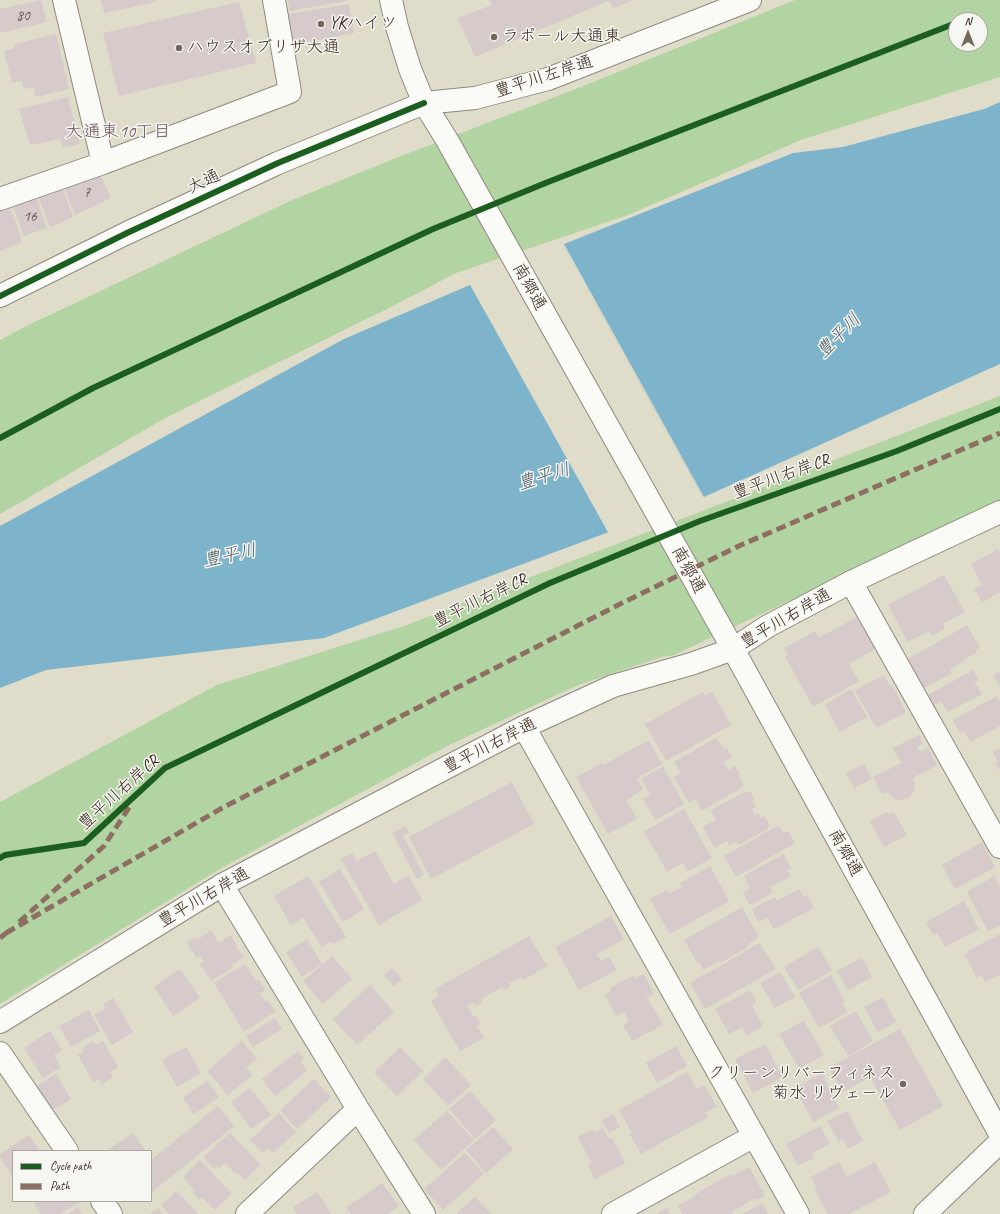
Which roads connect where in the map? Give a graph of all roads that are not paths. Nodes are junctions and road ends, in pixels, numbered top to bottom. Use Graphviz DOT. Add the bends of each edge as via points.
graph roads {
  1 [pos="64,0"];
  2 [pos="274,0"];
  3 [pos="391,0"];
  4 [pos="750,0"];
  5 [pos="424,103"];
  6 [pos="103,163"];
  7 [pos="0,199"];
  8 [pos="0,296"];
  9 [pos="1000,512"];
  10 [pos="851,582"];
  11 [pos="733,649"];
  12 [pos="524,727"];
  13 [pos="1000,847"];
  14 [pos="222,885"];
  15 [pos="0,1022"];
  16 [pos="0,1053"];
  17 [pos="358,1109"];
  18 [pos="1000,1134"];
  19 [pos="754,1136"];
  20 [pos="1000,1142"];
  21 [pos="66,1150"];
  22 [pos="103,1202"];
  23 [pos="111,1214"];
  24 [pos="247,1214"];
  25 [pos="424,1214"];
  26 [pos="613,1214"];
  27 [pos="798,1214"];
  28 [pos="925,1214"];
  1 -- 6 [label="street"];
  2 -- 6 [label="street" via="290,92"];
  3 -- 5 [label="street, 南郷通" via="410,69"];
  4 -- 5 [label="street, 豊平川左岸通" via="548,79 475,98"];
  5 -- 8 [label="street, 大通" via="278,164 127,233"];
  5 -- 11 [label="street, 南郷通"];
  6 -- 7 [label="street"];
  9 -- 10 [label="street, 豊平川右岸通"];
  10 -- 11 [label="street, 豊平川右岸通" via="768,626"];
  10 -- 13 [label="street"];
  11 -- 12 [label="street, 豊平川右岸通" via="613,686"];
  11 -- 18 [label="street, 南郷通"];
  12 -- 14 [label="street, 豊平川右岸通"];
  12 -- 19 [label="street"];
  14 -- 15 [label="street, 豊平川右岸通"];
  14 -- 17 [label="street"];
  16 -- 21 [label="street"];
  17 -- 24 [label="street"];
  17 -- 25 [label="street"];
  19 -- 26 [label="street"];
  19 -- 27 [label="street"];
  20 -- 28 [label="street"];
  22 -- 23 [label="street"];
}
